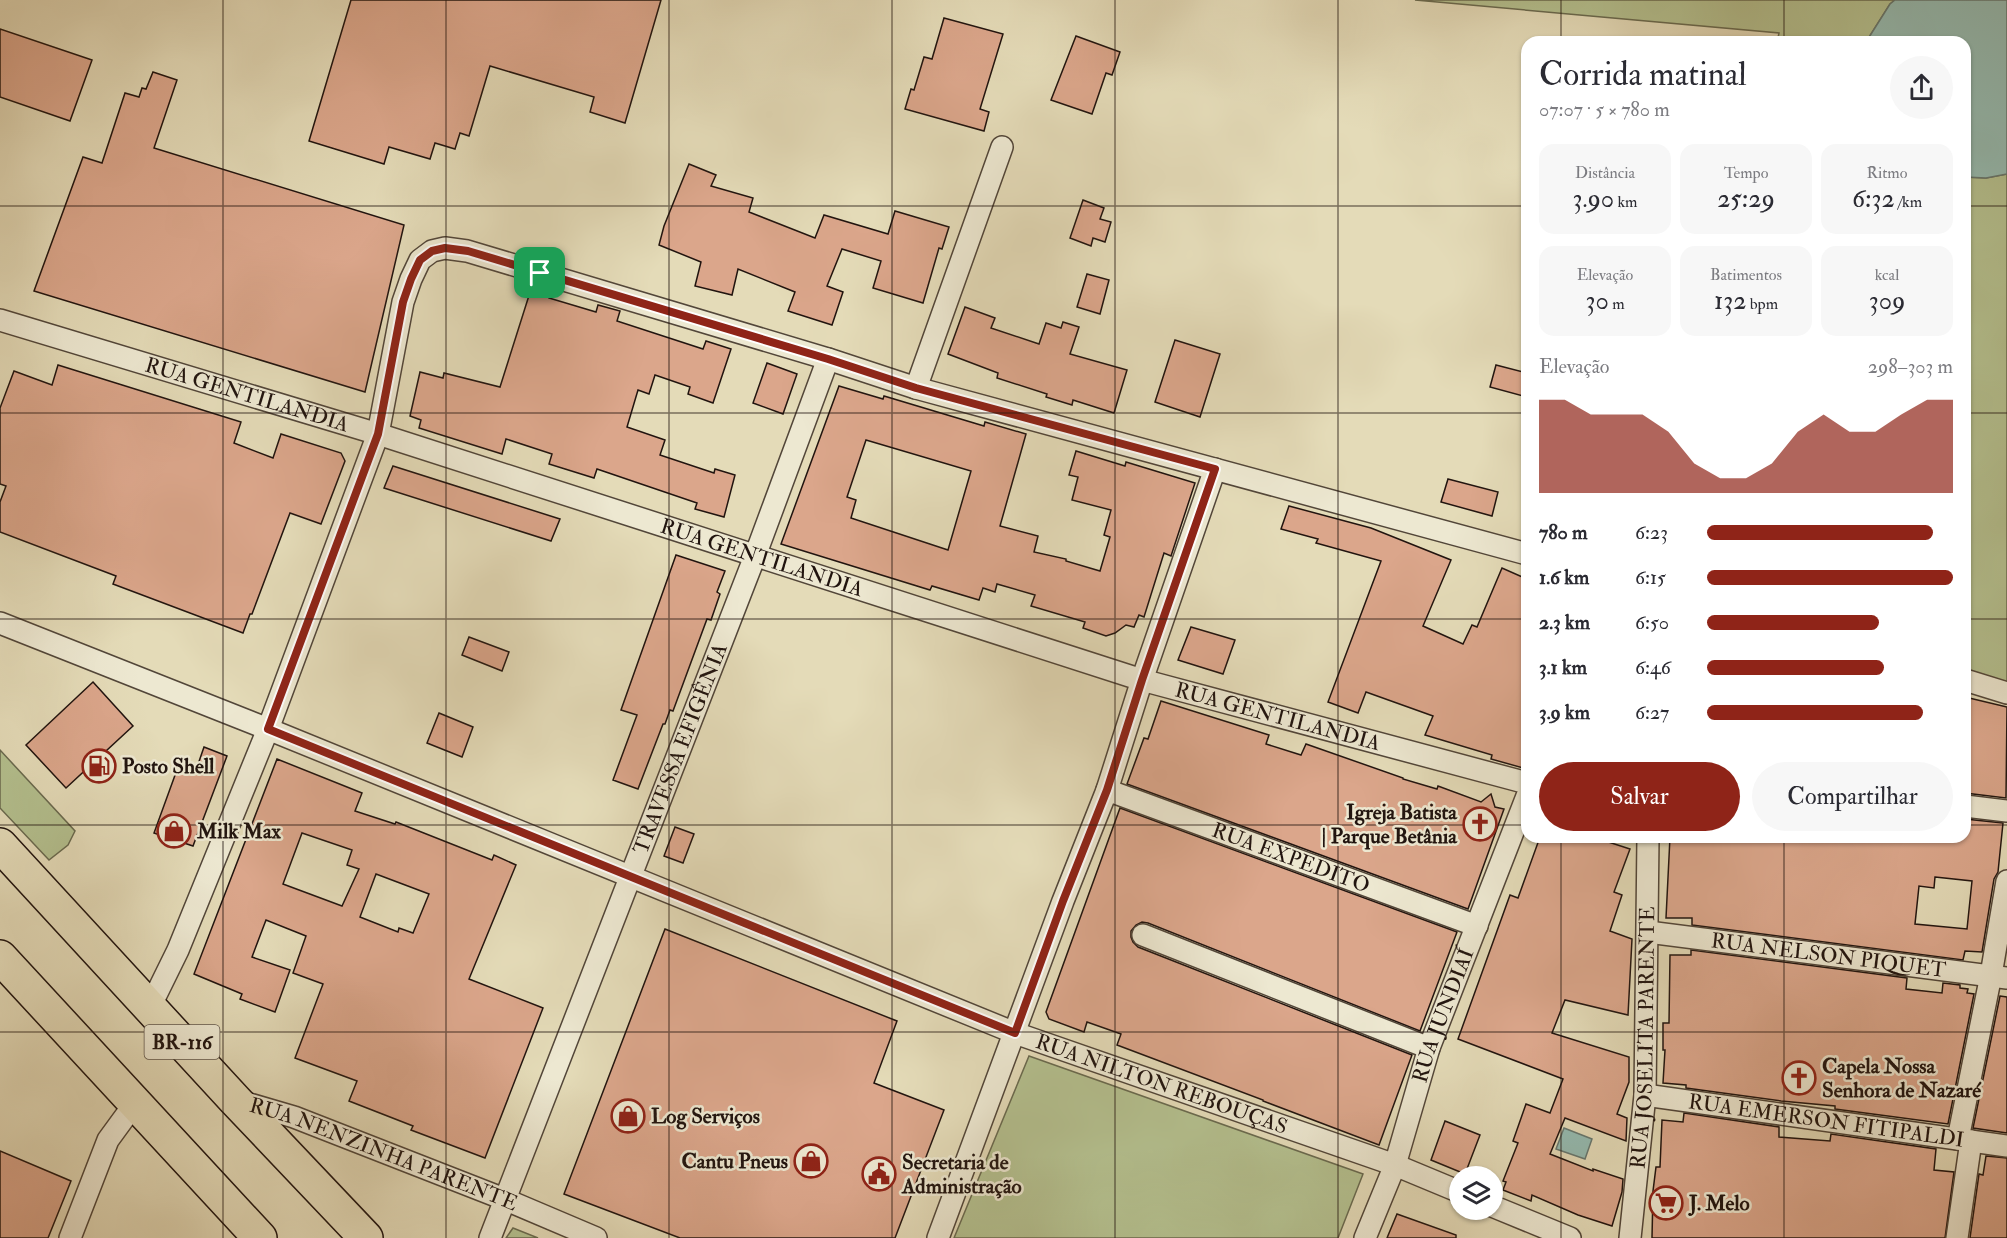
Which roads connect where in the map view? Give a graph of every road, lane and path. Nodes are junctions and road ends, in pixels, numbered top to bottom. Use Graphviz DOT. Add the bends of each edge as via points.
graph roads {
  1 [pos="1002,147"];
  2 [pos="0,320"];
  3 [pos="828,359"];
  4 [pos="916,388"];
  5 [pos="378,434"];
  6 [pos="1215,469"];
  7 [pos="1521,553"];
  8 [pos="755,556"];
  9 [pos="0,623"];
  10 [pos="1142,680"];
  11 [pos="1971,682"];
  12 [pos="2007,693"];
  13 [pos="268,729"];
  14 [pos="1521,781"];
  15 [pos="1107,790"];
  16 [pos="1971,807"];
  17 [pos="2007,811"];
  18 [pos="1521,812"];
  19 [pos="1648,843"];
  20 [pos="0,845"];
  21 [pos="630,877"];
  22 [pos="2007,880"];
  23 [pos="1477,926"];
  24 [pos="1648,932"];
  25 [pos="1143,935"];
  26 [pos="0,957"];
  27 [pos="1999,977"];
  28 [pos="150,1007"];
  29 [pos="1015,1033"];
  30 [pos="1429,1048"];
  31 [pos="1645,1095"];
  32 [pos="236,1101"];
  33 [pos="135,1103"];
  34 [pos="1964,1140"];
  35 [pos="2007,1146"];
  36 [pos="1395,1165"];
  37 [pos="1449,1187"];
  38 [pos="504,1199"];
  39 [pos="1503,1211"];
  40 [pos="70,1238"];
  41 [pos="260,1238"];
  42 [pos="366,1238"];
  43 [pos="490,1238"];
  44 [pos="596,1238"];
  45 [pos="938,1238"];
  46 [pos="1365,1238"];
  47 [pos="1570,1238"];
  48 [pos="1630,1238"];
  49 [pos="1957,1238"];
  1 -- 4 [label="street"];
  2 -- 5 [label="street, RUA GENTILANDIA"];
  3 -- 4 [label="street"];
  3 -- 5 [label="street" via="468,251 445,248 420,260 403,302"];
  3 -- 8 [label="street, TRAVESSA EFIGÊNIA"];
  4 -- 6 [label="street"];
  5 -- 8 [label="street, RUA GENTILANDIA"];
  5 -- 13 [label="street"];
  6 -- 7 [label="street"];
  6 -- 10 [label="street"];
  8 -- 10 [label="street, RUA GENTILANDIA"];
  8 -- 21 [label="street, TRAVESSA EFIGÊNIA"];
  9 -- 13 [label="street, RUA NILTON REBOUÇAS"];
  10 -- 14 [label="street, RUA GENTILANDIA"];
  10 -- 15 [label="street"];
  11 -- 12 [label="street"];
  13 -- 21 [label="street, RUA NILTON REBOUÇAS"];
  13 -- 28 [label="street" via="178,950"];
  15 -- 23 [label="street, RUA EXPEDITO"];
  15 -- 29 [label="street"];
  16 -- 17 [label="street"];
  18 -- 23 [label="street, RUA JUNDIAÍ"];
  19 -- 24 [label="street, RUA JOSELITA PARENTE"];
  20 -- 28 [label="highway, BR-116"];
  21 -- 29 [label="street, RUA NILTON REBOUÇAS"];
  21 -- 38 [label="street, TRAVESSA EFIGÊNIA"];
  22 -- 27 [label="street"];
  23 -- 30 [label="street, RUA JUNDIAÍ"];
  24 -- 27 [label="street, RUA NELSON PIQUET"];
  24 -- 31 [label="street, RUA JOSELITA PARENTE"];
  25 -- 30 [label="street"];
  26 -- 33 [label="highway"];
  27 -- 34 [label="street"];
  28 -- 32 [label="highway, BR-116"];
  29 -- 36 [label="street, RUA NILTON REBOUÇAS"];
  29 -- 45 [label="street"];
  30 -- 36 [label="street, RUA JUNDIAÍ"];
  31 -- 34 [label="street, RUA EMERSON FITIPALDI"];
  31 -- 48 [label="street, RUA JOSELITA PARENTE"];
  32 -- 38 [label="street, RUA NENZINHA PARENTE" via="294,1117"];
  32 -- 42 [label="highway, BR-116"];
  33 -- 40 [label="street" via="108,1140"];
  33 -- 41 [label="highway"];
  34 -- 35 [label="street, RUA EMERSON FITIPALDI"];
  34 -- 49 [label="street"];
  36 -- 37 [label="street, RUA NILTON REBOUÇAS"];
  36 -- 46 [label="street, RUA JUNDIAÍ"];
  38 -- 43 [label="street, TRAVESSA EFIGÊNIA"];
  38 -- 44 [label="street, RUA NENZINHA PARENTE"];
  39 -- 47 [label="street"];
}
